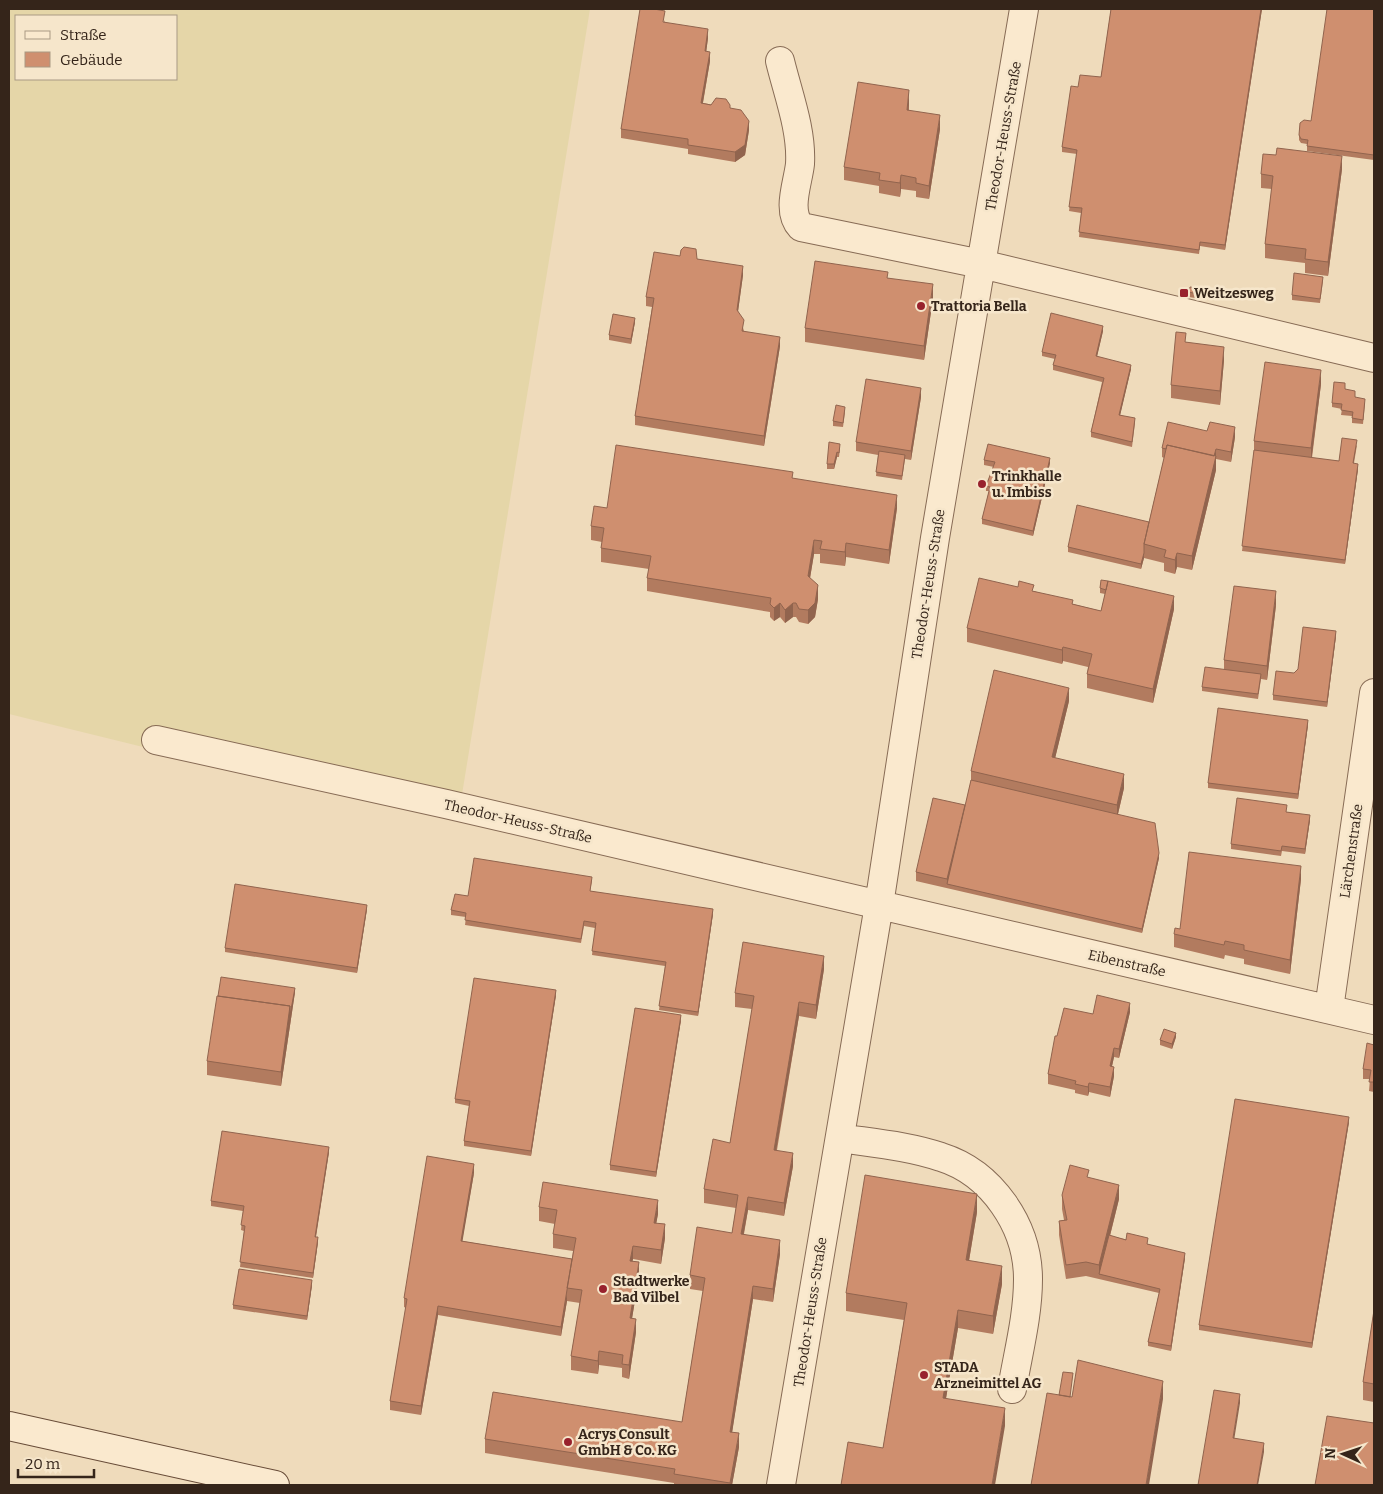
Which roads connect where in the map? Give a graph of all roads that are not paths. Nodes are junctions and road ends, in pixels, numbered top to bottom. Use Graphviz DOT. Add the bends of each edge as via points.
graph roads {
  1 [pos="1024,9"];
  2 [pos="780,61"];
  3 [pos="981,264"];
  4 [pos="1374,358"];
  5 [pos="1374,693"];
  6 [pos="156,740"];
  7 [pos="879,905"];
  8 [pos="1329,1009"];
  9 [pos="1374,1020"];
  10 [pos="840,1138"];
  11 [pos="1012,1389"];
  12 [pos="9,1426"];
  13 [pos="275,1485"];
  14 [pos="781,1485"];
  1 -- 3 [label="street, Theodor-Heuss-Straße"];
  2 -- 3 [label="street" via="799,137 795,221 801,227"];
  3 -- 4 [label="street"];
  3 -- 7 [label="street, Theodor-Heuss-Straße"];
  5 -- 8 [label="street, Lärchenstraße"];
  6 -- 7 [label="street, Theodor-Heuss-Straße"];
  7 -- 8 [label="street, Eibenstraße"];
  7 -- 10 [label="street, Theodor-Heuss-Straße"];
  8 -- 9 [label="street, Eibenstraße"];
  10 -- 11 [label="street" via="942,1157 965,1168 1000,1199 1013,1218 1022,1242 1028,1278"];
  10 -- 14 [label="street, Theodor-Heuss-Straße"];
  12 -- 13 [label="street"];
}
